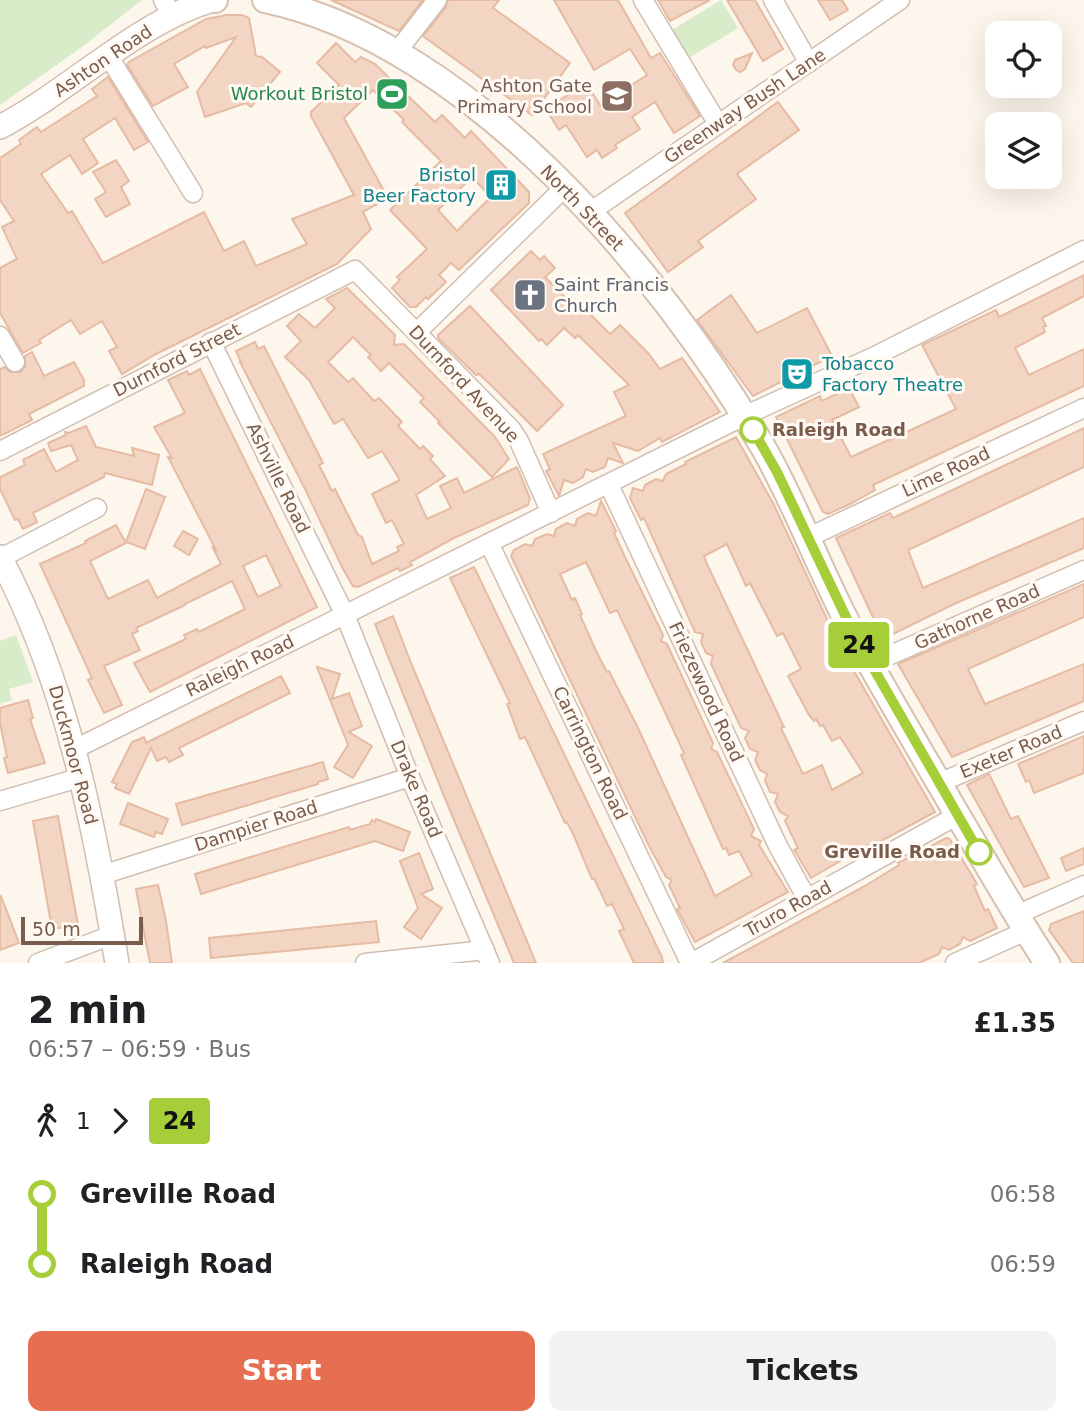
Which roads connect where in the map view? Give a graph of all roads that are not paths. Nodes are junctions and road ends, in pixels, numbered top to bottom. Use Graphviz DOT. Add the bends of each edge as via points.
graph roads {
  1 [pos="211,0"];
  2 [pos="265,0"];
  3 [pos="437,0"];
  4 [pos="643,0"];
  5 [pos="773,0"];
  6 [pos="900,0"];
  7 [pos="879,6"];
  8 [pos="168,8"];
  9 [pos="396,52"];
  10 [pos="109,57"];
  11 [pos="809,63"];
  12 [pos="718,124"];
  13 [pos="0,127"];
  14 [pos="565,187"];
  15 [pos="193,192"];
  16 [pos="590,212"];
  17 [pos="1084,250"];
  18 [pos="355,270"];
  19 [pos="416,332"];
  20 [pos="0,336"];
  21 [pos="211,342"];
  22 [pos="15,362"];
  23 [pos="1084,408"];
  24 [pos="744,416"];
  25 [pos="0,451"];
  26 [pos="609,485"];
  27 [pos="97,509"];
  28 [pos="551,513"];
  29 [pos="808,537"];
  30 [pos="489,543"];
  31 [pos="0,557"];
  32 [pos="1084,570"];
  33 [pos="345,615"];
  34 [pos="870,664"];
  35 [pos="1084,721"];
  36 [pos="75,749"];
  37 [pos="82,777"];
  38 [pos="410,777"];
  39 [pos="939,783"];
  40 [pos="0,801"];
  41 [pos="958,815"];
  42 [pos="102,875"];
  43 [pos="1084,885"];
  44 [pos="807,899"];
  45 [pos="1021,923"];
  46 [pos="112,935"];
  47 [pos="488,956"];
  48 [pos="37,963"];
  49 [pos="117,963"];
  50 [pos="365,963"];
  51 [pos="691,963"];
  52 [pos="955,963"];
  53 [pos="1047,963"];
  1 -- 8 [label="street, Ashton Road"];
  2 -- 9 [label="main road, North Street" via="329,21"];
  3 -- 9 [label="street"];
  4 -- 12 [label="street"];
  5 -- 11 [label="street"];
  6 -- 7 [label="street, Greenway Bush Lane"];
  7 -- 11 [label="street, Greenway Bush Lane"];
  8 -- 10 [label="street, Ashton Road"];
  9 -- 14 [label="main road, North Street" via="470,101"];
  10 -- 13 [label="street, Ashton Road"];
  10 -- 15 [label="street"];
  11 -- 12 [label="street, Greenway Bush Lane"];
  12 -- 16 [label="street, Greenway Bush Lane"];
  14 -- 16 [label="main road, North Street"];
  14 -- 19 [label="street"];
  16 -- 24 [label="main road, North Street" via="663,299"];
  17 -- 24 [label="street, Raleigh Road" via="876,356"];
  18 -- 19 [label="street, Durnford Avenue"];
  18 -- 21 [label="street, Durnford Street"];
  19 -- 28 [label="street, Durnford Avenue" via="515,435"];
  20 -- 22 [label="street"];
  21 -- 25 [label="street, Durnford Street"];
  21 -- 33 [label="street, Ashville Road"];
  23 -- 29 [label="street, Lime Road"];
  24 -- 26 [label="street, Raleigh Road"];
  24 -- 29 [label="main road, North Street"];
  26 -- 28 [label="street, Raleigh Road"];
  26 -- 44 [label="street, Friezewood Road"];
  27 -- 31 [label="street"];
  28 -- 30 [label="street, Raleigh Road"];
  29 -- 34 [label="main road, North Street"];
  30 -- 33 [label="street, Raleigh Road"];
  30 -- 51 [label="street, Carrington Road"];
  31 -- 36 [label="street, Duckmoor Road" via="40,641"];
  32 -- 34 [label="street, Gathorne Road"];
  33 -- 36 [label="street, Raleigh Road"];
  33 -- 38 [label="street, Drake Road"];
  34 -- 39 [label="main road, North Street"];
  35 -- 39 [label="street, Exeter Road"];
  36 -- 37 [label="street, Duckmoor Road"];
  37 -- 40 [label="street"];
  37 -- 42 [label="street, Duckmoor Road"];
  38 -- 42 [label="street, Dampier Road"];
  38 -- 47 [label="street, Drake Road"];
  39 -- 41 [label="main road, North Street"];
  41 -- 44 [label="street, Truro Road"];
  41 -- 45 [label="main road, North Street"];
  42 -- 46 [label="street, Duckmoor Road"];
  43 -- 45 [label="street"];
  44 -- 51 [label="street, Truro Road"];
  45 -- 52 [label="street"];
  45 -- 53 [label="main road, North Street"];
  46 -- 48 [label="street"];
  46 -- 49 [label="street, Duckmoor Road"];
  47 -- 50 [label="street"];
}
